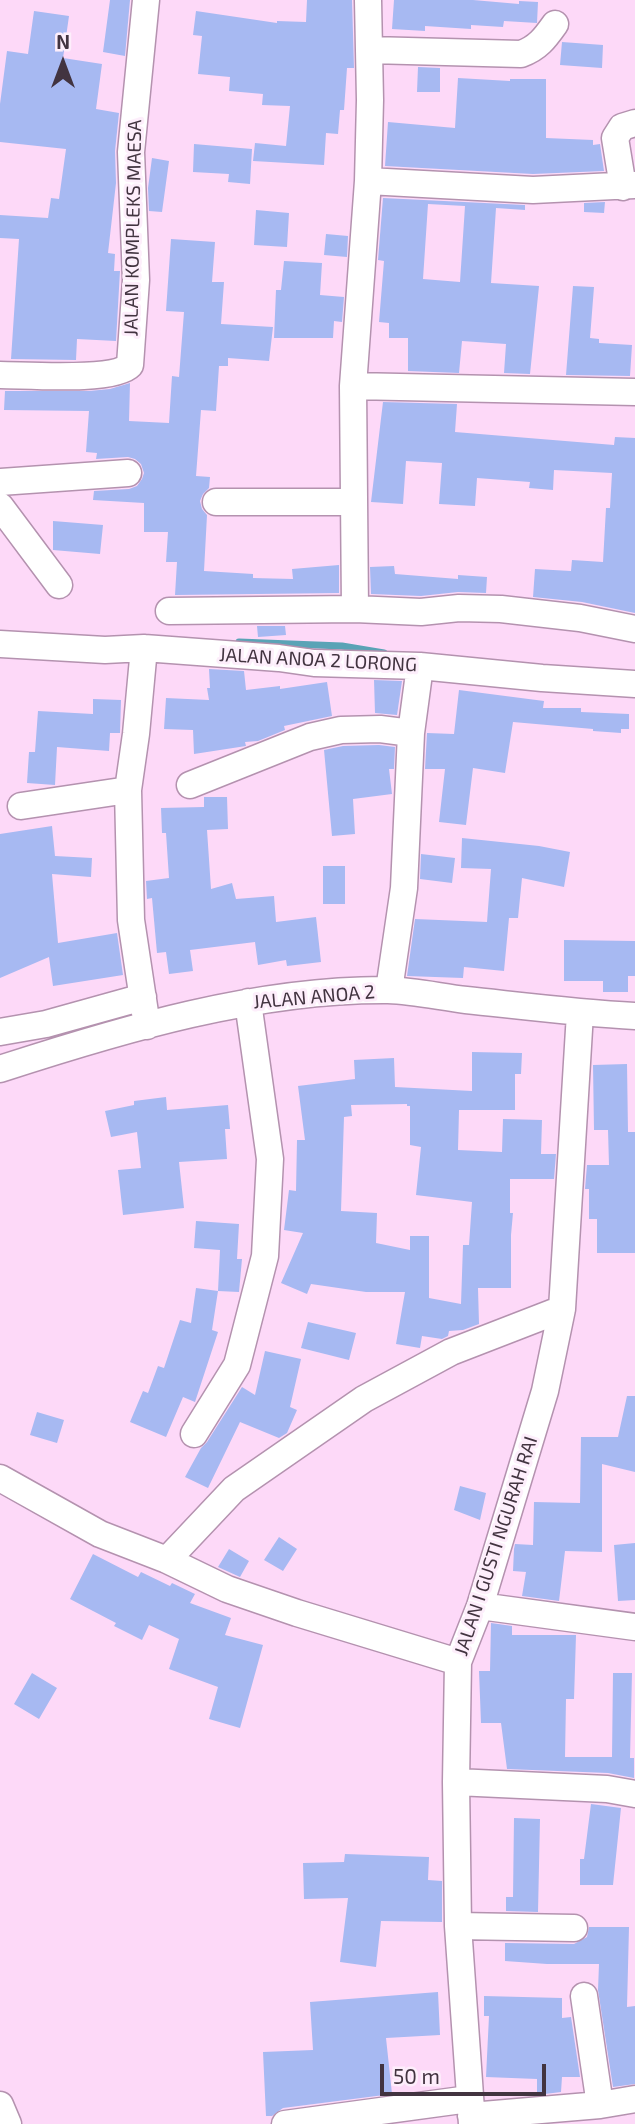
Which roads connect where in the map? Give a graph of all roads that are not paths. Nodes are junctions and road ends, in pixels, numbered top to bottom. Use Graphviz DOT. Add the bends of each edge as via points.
graph roads {
  1 [pos="146,0"];
  2 [pos="368,0"];
  3 [pos="555,23"];
  4 [pos="370,50"];
  5 [pos="635,123"];
  6 [pos="368,181"];
  7 [pos="629,186"];
  8 [pos="0,376"];
  9 [pos="353,386"];
  10 [pos="635,391"];
  11 [pos="128,473"];
  12 [pos="0,482"];
  13 [pos="216,502"];
  14 [pos="354,502"];
  15 [pos="0,506"];
  16 [pos="59,585"];
  17 [pos="355,609"];
  18 [pos="169,611"];
  19 [pos="635,629"];
  20 [pos="0,644"];
  21 [pos="144,648"];
  22 [pos="420,666"];
  23 [pos="635,684"];
  24 [pos="411,733"];
  25 [pos="190,785"];
  26 [pos="128,790"];
  27 [pos="21,806"];
  28 [pos="389,990"];
  29 [pos="144,997"];
  30 [pos="248,1002"];
  31 [pos="580,1013"];
  32 [pos="635,1016"];
  33 [pos="147,1026"];
  34 [pos="0,1032"];
  35 [pos="0,1069"];
  36 [pos="562,1309"];
  37 [pos="194,1434"];
  38 [pos="0,1478"];
  39 [pos="167,1560"];
  40 [pos="480,1606"];
  41 [pos="635,1628"];
  42 [pos="458,1662"];
  43 [pos="456,1782"];
  44 [pos="635,1794"];
  45 [pos="458,1926"];
  46 [pos="574,1928"];
  47 [pos="584,1996"];
  48 [pos="635,2099"];
  49 [pos="0,2105"];
  50 [pos="600,2105"];
  51 [pos="471,2113"];
  52 [pos="8,2124"];
  53 [pos="285,2124"];
  1 -- 8 [label="street, JALAN KOMPLEKS MAESA" via="131,152 136,280 130,365 104,376"];
  2 -- 4 [label="street"];
  3 -- 4 [label="street" via="543,41 521,54"];
  4 -- 6 [label="street"];
  5 -- 7 [label="street" via="622,127 615,138"];
  6 -- 7 [label="street" via="533,190"];
  6 -- 9 [label="street"];
  9 -- 10 [label="street"];
  9 -- 14 [label="street"];
  11 -- 12 [label="street"];
  13 -- 14 [label="street"];
  14 -- 17 [label="street"];
  15 -- 16 [label="street"];
  17 -- 18 [label="street"];
  17 -- 19 [label="street" via="501,609"];
  20 -- 21 [label="street, JALAN ANOA 2 LORONG"];
  21 -- 22 [label="street, JALAN ANOA 2 LORONG" via="314,663"];
  21 -- 26 [label="street"];
  22 -- 23 [label="street, JALAN ANOA 2 LORONG"];
  22 -- 24 [label="street"];
  24 -- 25 [label="street" via="341,730 310,737"];
  24 -- 28 [label="street" via="404,888"];
  26 -- 27 [label="street"];
  26 -- 29 [label="street" via="131,920"];
  28 -- 30 [label="street, JALAN ANOA 2"];
  28 -- 31 [label="street, JALAN ANOA 2"];
  29 -- 33 [label="street"];
  29 -- 34 [label="street"];
  30 -- 33 [label="street, JALAN ANOA 2"];
  30 -- 37 [label="street" via="270,1158 265,1256 237,1365"];
  31 -- 32 [label="street, JALAN ANOA 2"];
  31 -- 36 [label="street, JALAN I GUSTI NGURAH RAI"];
  33 -- 35 [label="street, JALAN ANOA 2"];
  36 -- 39 [label="street" via="451,1352 364,1399 234,1489"];
  36 -- 40 [label="street, JALAN I GUSTI NGURAH RAI" via="545,1391"];
  38 -- 39 [label="street" via="100,1534"];
  39 -- 42 [label="street" via="227,1589"];
  40 -- 41 [label="street"];
  40 -- 42 [label="street, JALAN I GUSTI NGURAH RAI"];
  42 -- 43 [label="street, JALAN I GUSTI NGURAH RAI"];
  43 -- 44 [label="street"];
  43 -- 45 [label="street, JALAN I GUSTI NGURAH RAI"];
  45 -- 46 [label="street"];
  45 -- 51 [label="street, JALAN I GUSTI NGURAH RAI"];
  47 -- 50 [label="street"];
  48 -- 50 [label="street"];
  49 -- 52 [label="street"];
  50 -- 51 [label="street"];
  51 -- 53 [label="street"];
}
